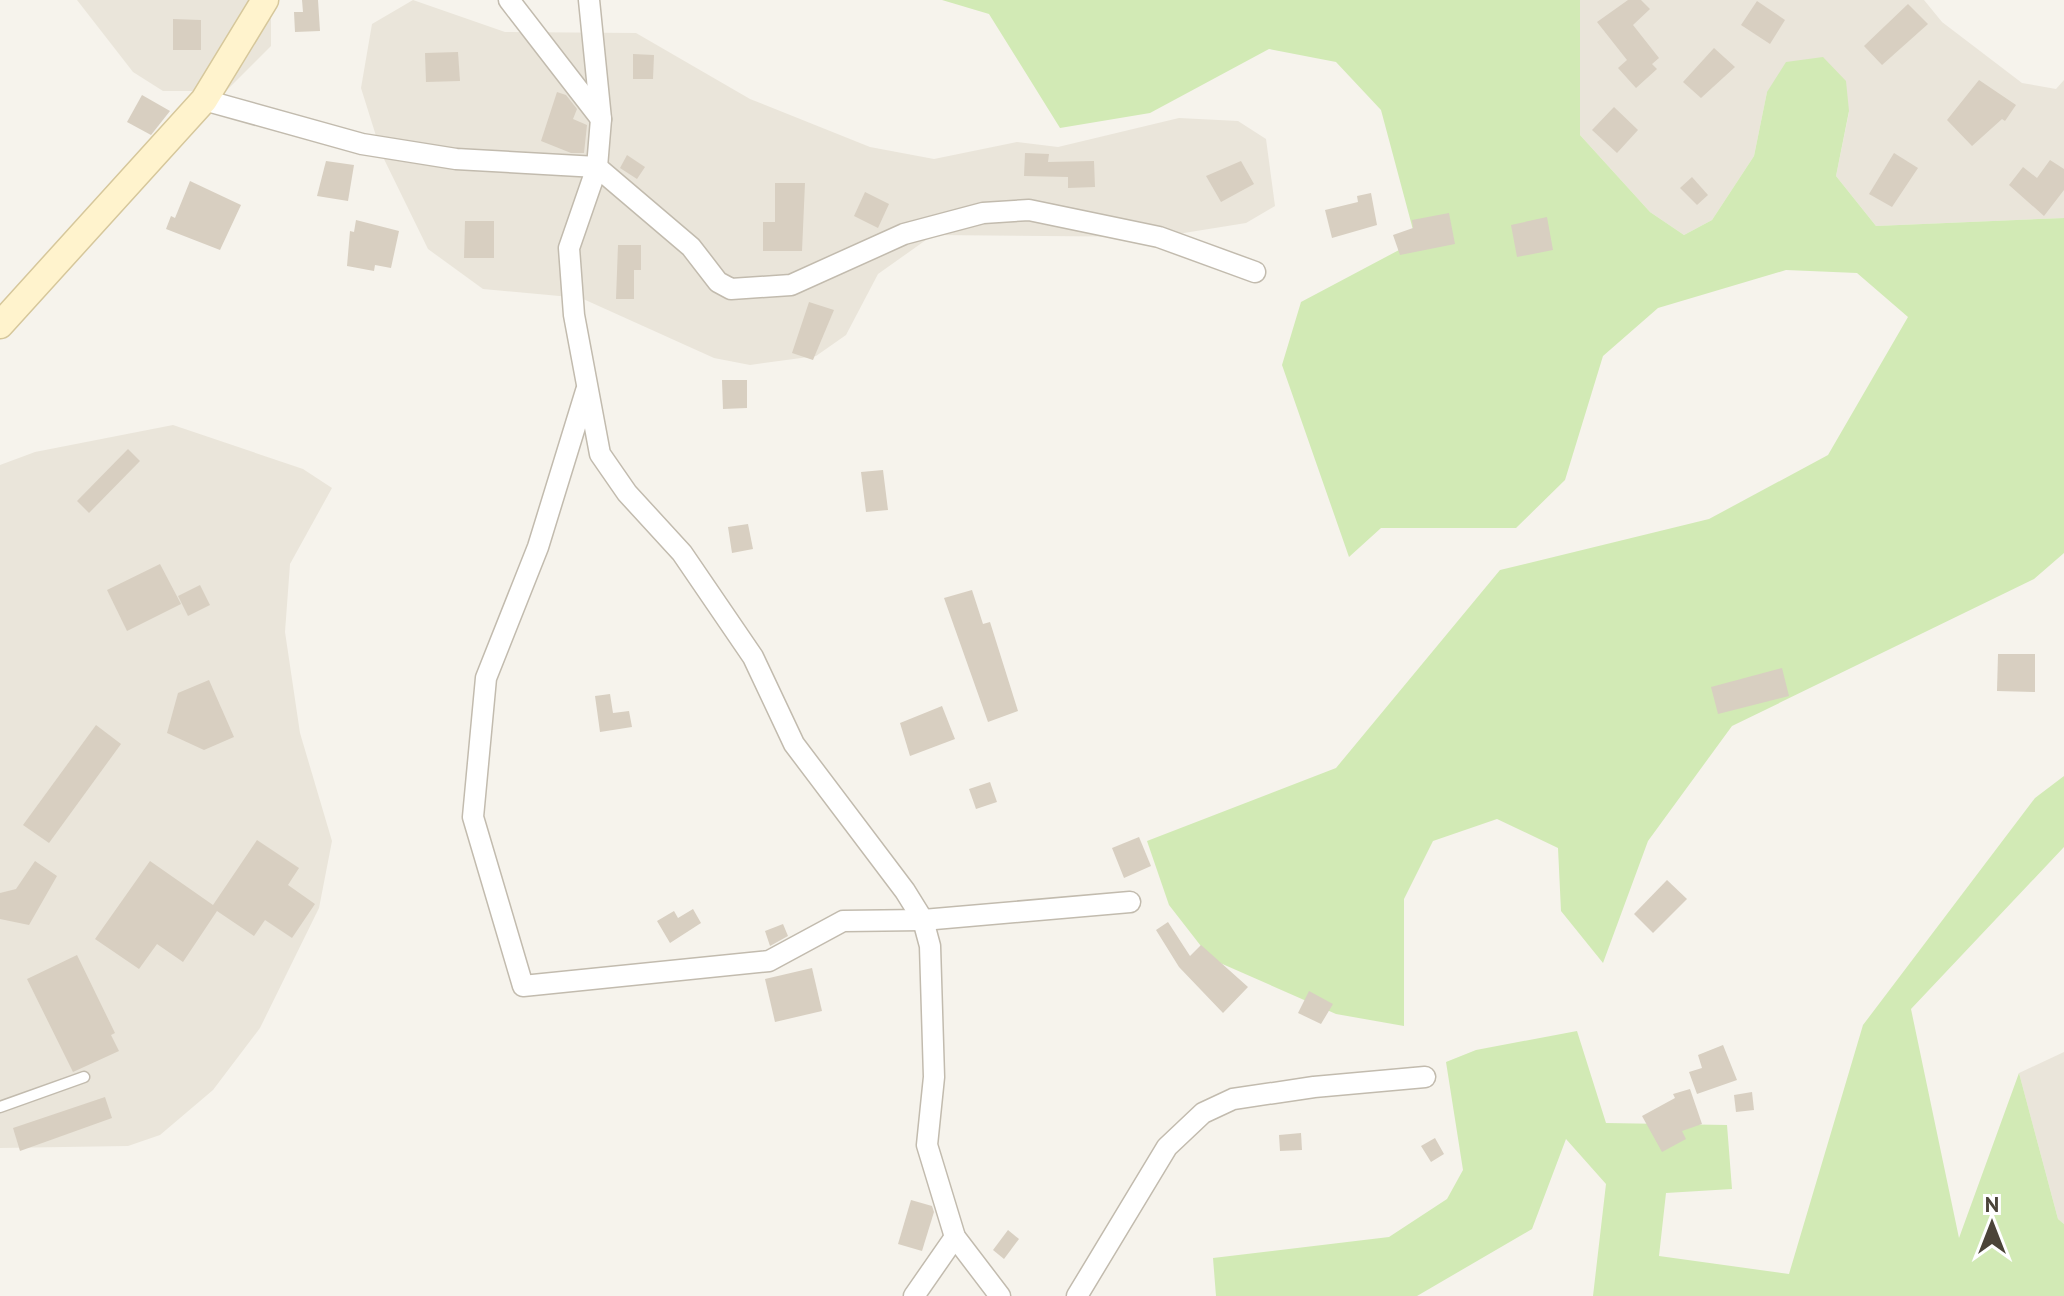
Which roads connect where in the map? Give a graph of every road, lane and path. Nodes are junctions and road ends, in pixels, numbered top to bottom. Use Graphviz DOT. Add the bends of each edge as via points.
graph roads {
  1 [pos="265,0"];
  2 [pos="509,0"];
  3 [pos="589,0"];
  4 [pos="204,100"];
  5 [pos="601,119"];
  6 [pos="597,167"];
  7 [pos="1255,272"];
  8 [pos="0,325"];
  9 [pos="588,386"];
  10 [pos="1130,902"];
  11 [pos="923,920"];
  12 [pos="84,1077"];
  13 [pos="1425,1077"];
  14 [pos="0,1107"];
  15 [pos="955,1237"];
  16 [pos="914,1296"];
  17 [pos="1000,1296"];
  18 [pos="1077,1296"];
  1 -- 4 [label="street"];
  2 -- 5 [label="street"];
  3 -- 5 [label="street"];
  4 -- 6 [label="street" via="362,144 456,159"];
  4 -- 8 [label="street"];
  5 -- 6 [label="street"];
  6 -- 7 [label="street" via="691,247 718,282 731,289 791,285 904,234 983,213 1029,210 1159,237"];
  6 -- 9 [label="street" via="569,248 574,315"];
  9 -- 11 [label="street" via="600,454 691,566 753,657 794,744"];
  9 -- 11 [label="street" via="538,547 486,678 473,817 523,986 769,961 843,921"];
  10 -- 11 [label="street"];
  11 -- 15 [label="street" via="930,946 934,1077 927,1145"];
  12 -- 14 [label="lane"];
  13 -- 18 [label="street" via="1233,1099 1203,1113 1167,1147"];
  15 -- 16 [label="street"];
  15 -- 17 [label="street"];
}
